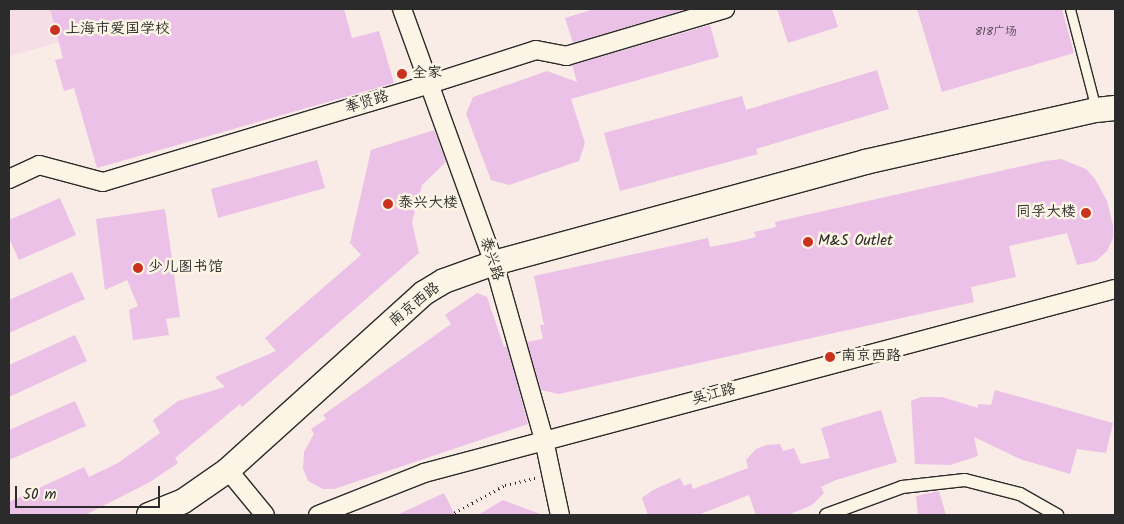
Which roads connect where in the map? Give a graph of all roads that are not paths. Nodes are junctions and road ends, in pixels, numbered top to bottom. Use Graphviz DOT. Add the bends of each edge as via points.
graph roads {
  1 [pos="402,9"];
  2 [pos="725,9"];
  3 [pos="1070,9"];
  4 [pos="430,84"];
  5 [pos="1106,109"];
  6 [pos="9,179"];
  7 [pos="494,263"];
  8 [pos="1115,289"];
  9 [pos="544,440"];
  10 [pos="228,470"];
  11 [pos="149,515"];
  12 [pos="265,515"];
  13 [pos="318,515"];
  14 [pos="560,515"];
  15 [pos="826,515"];
  16 [pos="1057,515"];
  1 -- 4 [label="street, 泰兴路"];
  2 -- 4 [label="street, 奉贤路" via="566,56 536,50"];
  3 -- 5 [label="lane"];
  4 -- 6 [label="street, 奉贤路" via="103,182 38,165"];
  4 -- 7 [label="street, 泰兴路"];
  5 -- 7 [label="main road, 南京西路" via="865,162"];
  7 -- 9 [label="street, 泰兴路"];
  7 -- 10 [label="main road, 南京西路" via="444,281 424,293"];
  8 -- 9 [label="street, 吴江路"];
  9 -- 13 [label="street, 吴江路" via="424,473"];
  9 -- 14 [label="street, 泰兴路"];
  10 -- 11 [label="main road, 南京西路" via="182,502"];
  10 -- 12 [label="street"];
  15 -- 16 [label="street" via="902,487 965,480 1020,494"];
}
